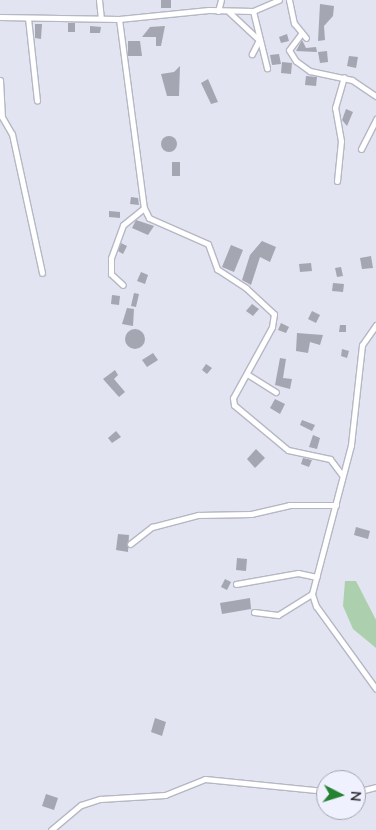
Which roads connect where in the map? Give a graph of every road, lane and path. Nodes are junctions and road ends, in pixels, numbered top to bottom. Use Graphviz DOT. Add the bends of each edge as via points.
graph roads {
  1 [pos="99,0"];
  2 [pos="221,0"];
  3 [pos="279,0"];
  4 [pos="289,0"];
  5 [pos="218,11"];
  6 [pos="253,11"];
  7 [pos="229,12"];
  8 [pos="0,17"];
  9 [pos="28,18"];
  10 [pos="101,18"];
  11 [pos="119,19"];
  12 [pos="301,34"];
  13 [pos="306,38"];
  14 [pos="252,54"];
  15 [pos="267,68"];
  16 [pos="344,77"];
  17 [pos="0,80"];
  18 [pos="376,96"];
  19 [pos="37,101"];
  20 [pos="376,119"];
  21 [pos="361,149"];
  22 [pos="337,182"];
  23 [pos="144,208"];
  24 [pos="42,273"];
  25 [pos="123,285"];
  26 [pos="376,325"];
  27 [pos="247,374"];
  28 [pos="276,392"];
  29 [pos="342,475"];
  30 [pos="336,505"];
  31 [pos="130,544"];
  32 [pos="317,577"];
  33 [pos="236,584"];
  34 [pos="312,594"];
  35 [pos="254,612"];
  36 [pos="376,689"];
  37 [pos="316,790"];
  38 [pos="51,830"];
  1 -- 10 [label="street"];
  2 -- 5 [label="street"];
  3 -- 6 [label="street"];
  4 -- 12 [label="street"];
  5 -- 7 [label="street"];
  5 -- 11 [label="street"];
  6 -- 7 [label="street"];
  6 -- 15 [label="street"];
  7 -- 14 [label="street" via="259,40"];
  8 -- 9 [label="street"];
  9 -- 10 [label="street"];
  9 -- 19 [label="street"];
  10 -- 11 [label="street"];
  11 -- 23 [label="street"];
  12 -- 13 [label="street"];
  12 -- 16 [label="street" via="289,50 296,61 310,71"];
  16 -- 18 [label="street"];
  16 -- 22 [label="street" via="334,108 341,141"];
  17 -- 24 [label="street" via="4,124 12,134"];
  20 -- 21 [label="street"];
  23 -- 25 [label="street" via="123,225 112,258 112,274"];
  23 -- 27 [label="street" via="149,218 208,244 217,270 246,288 274,314 272,327"];
  26 -- 29 [label="street" via="362,345 351,445"];
  27 -- 28 [label="street"];
  27 -- 29 [label="street" via="234,405 288,450 330,459"];
  29 -- 30 [label="street"];
  30 -- 31 [label="street" via="289,505 251,514 198,515 152,527"];
  30 -- 32 [label="street"];
  32 -- 33 [label="street" via="298,574"];
  32 -- 34 [label="street"];
  34 -- 35 [label="street" via="278,615"];
  34 -- 36 [label="street" via="316,606"];
  37 -- 38 [label="street" via="206,779 165,795 100,798 81,805"];
}
